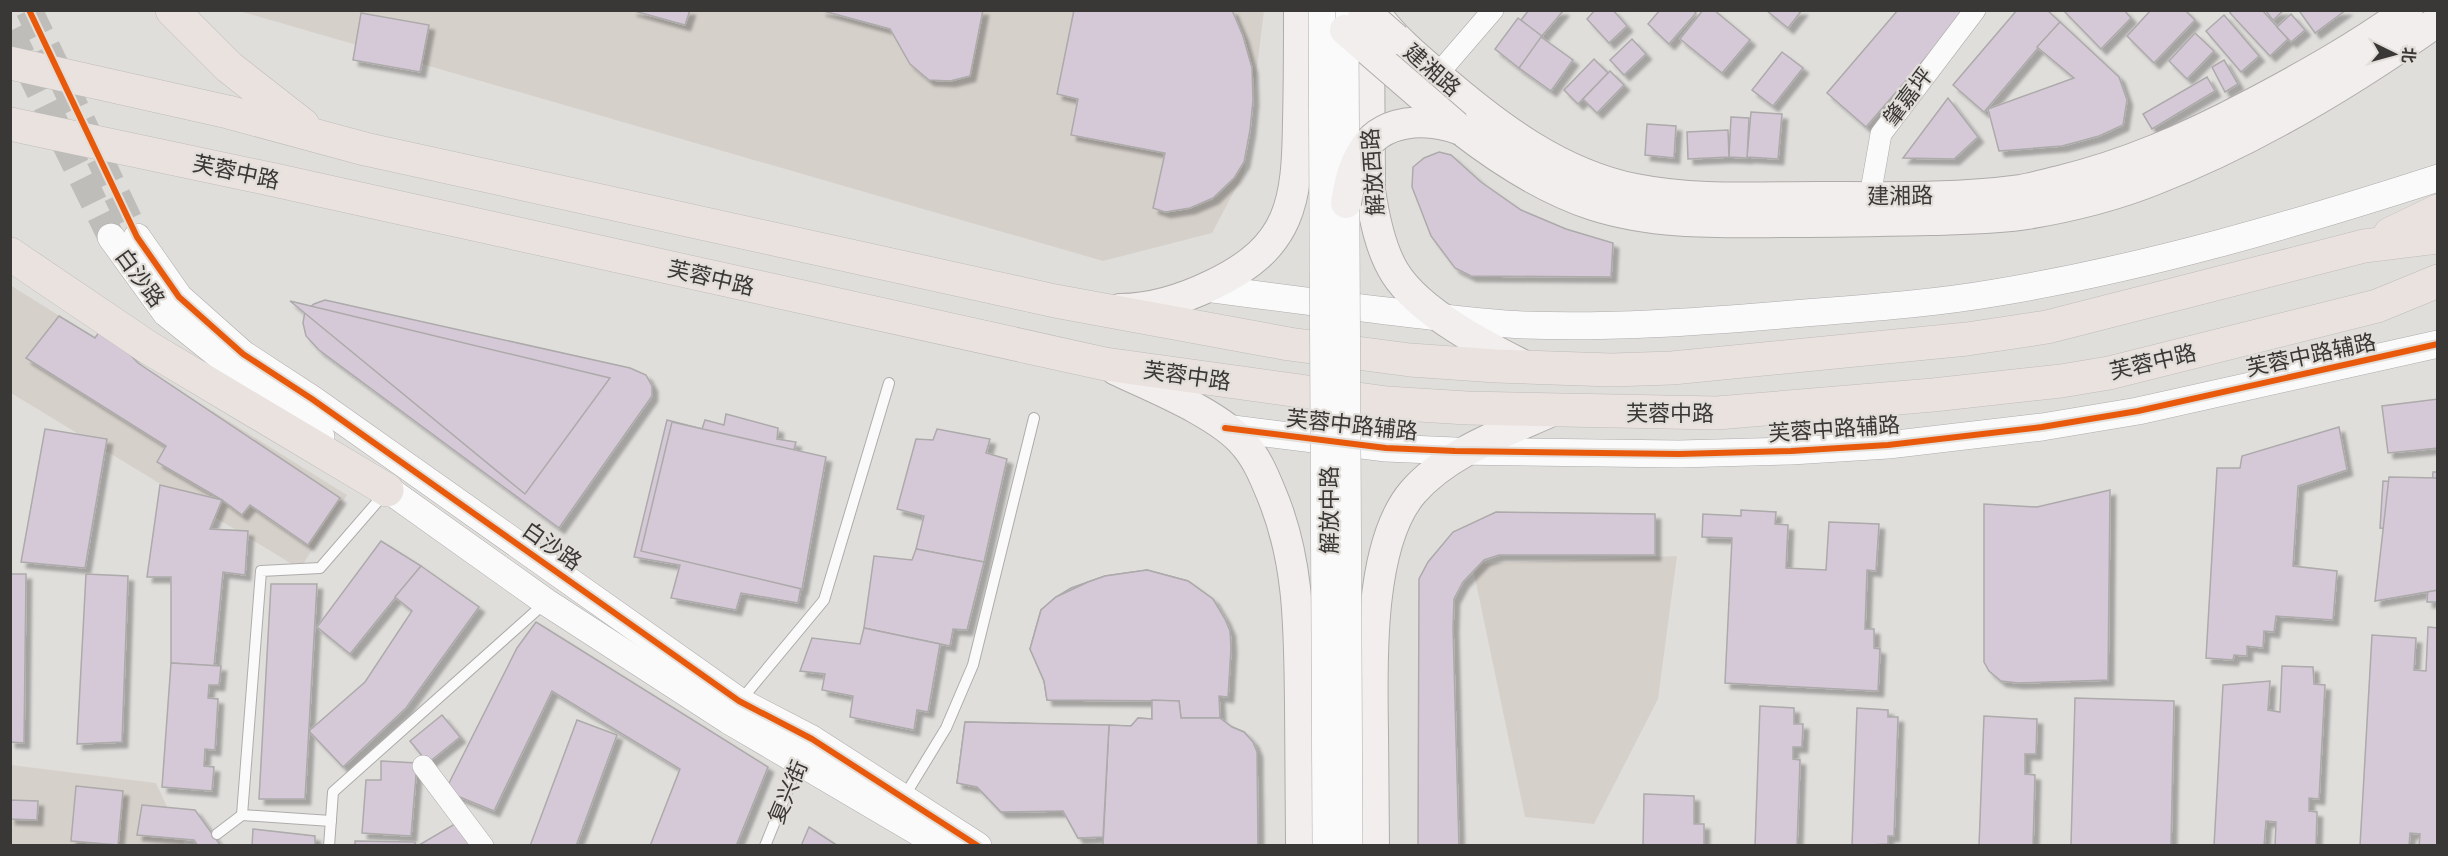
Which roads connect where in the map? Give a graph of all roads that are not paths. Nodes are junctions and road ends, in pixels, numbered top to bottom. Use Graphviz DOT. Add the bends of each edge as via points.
graph roads {
  1 [pos="172,10"];
  2 [pos="1299,10"];
  3 [pos="1306,10"];
  4 [pos="1370,10"];
  5 [pos="1492,10"];
  6 [pos="1975,10"];
  7 [pos="2408,10"];
  8 [pos="1340,14"];
  9 [pos="2438,21"];
  10 [pos="1396,39"];
  11 [pos="1322,56"];
  12 [pos="10,63"];
  13 [pos="1437,75"];
  14 [pos="10,124"];
  15 [pos="1461,130"];
  16 [pos="327,140"];
  17 [pos="2438,178"];
  18 [pos="1870,196"];
  19 [pos="1346,203"];
  20 [pos="2438,212"];
  21 [pos="2438,237"];
  22 [pos="2364,246"];
  23 [pos="10,254"];
  24 [pos="2438,281"];
  25 [pos="1206,288"];
  26 [pos="2438,303"];
  27 [pos="2377,306"];
  28 [pos="1097,309"];
  29 [pos="1442,317"];
  30 [pos="2438,344"];
  31 [pos="1105,364"];
  32 [pos="1529,368"];
  33 [pos="889,383"];
  34 [pos="1550,412"];
  35 [pos="1034,418"];
  36 [pos="1225,428"];
  37 [pos="1469,451"];
  38 [pos="387,490"];
  39 [pos="546,602"];
  40 [pos="739,701"];
  41 [pos="806,750"];
  42 [pos="423,766"];
  43 [pos="904,797"];
  44 [pos="242,815"];
  45 [pos="331,821"];
  46 [pos="217,834"];
  47 [pos="329,846"];
  48 [pos="483,846"];
  49 [pos="765,846"];
  50 [pos="942,846"];
  51 [pos="978,846"];
  52 [pos="1301,846"];
  53 [pos="1326,846"];
  54 [pos="1349,846"];
  55 [pos="1374,846"];
  1 -- 16 [label="main road" via="244,80"];
  2 -- 25 [label="main road" via="1298,158 1286,220 1255,260"];
  3 -- 11 [label="main road, bridge"];
  4 -- 10 [label="main road, bridge"];
  4 -- 29 [label="main road, 解放西路" via="1373,214 1395,273 1411,293"];
  5 -- 13 [label="street"];
  6 -- 18 [label="street, 肇嘉坪" via="1881,134"];
  7 -- 18 [label="main road, 建湘路" via="2369,39 2298,80 2144,156 2091,174 2021,190"];
  8 -- 10 [label="main road, bridge"];
  8 -- 11 [label="street, 解放中路, bridge"];
  8 -- 15 [label="main road, 建湘路, bridge"];
  8 -- 19 [label="street, 解放中路, bridge"];
  9 -- 15 [label="main road, 建湘路" via="2383,60 2228,146 2154,180 2096,199 2025,214 1816,222 1674,221 1633,215 1552,189 1489,152"];
  10 -- 13 [label="main road, 建湘路"];
  11 -- 53 [label="street, 解放中路, bridge"];
  12 -- 16 [label="main road, 芙蓉中路" via="228,112"];
  13 -- 18 [label="main road, 建湘路" via="1475,108 1532,148 1596,178 1634,189 1730,197"];
  14 -- 31 [label="main road, 芙蓉中路"];
  15 -- 19 [label="main road, bridge" via="1443,123 1409,123 1377,135 1354,166"];
  16 -- 28 [label="main road, 芙蓉中路"];
  17 -- 29 [label="street" via="2191,252 1982,295 1723,320 1632,324 1525,325"];
  19 -- 54 [label="street, 解放中路, bridge"];
  20 -- 22 [label="main road, 芙蓉中路"];
  21 -- 22 [label="main road, 芙蓉中路"];
  22 -- 32 [label="main road, 芙蓉中路" via="2047,327 1967,339 1672,368"];
  23 -- 38 [label="main road" via="149,348"];
  24 -- 27 [label="main road, 芙蓉中路"];
  25 -- 28 [label="main road" via="1173,302 1133,309"];
  25 -- 29 [label="street"];
  26 -- 27 [label="main road, 芙蓉中路"];
  27 -- 34 [label="main road, 芙蓉中路" via="2109,373 2061,381 1717,413"];
  28 -- 32 [label="main road, 芙蓉中路" via="1289,344 1410,360"];
  29 -- 32 [label="main road, 解放西路"];
  30 -- 37 [label="street, 芙蓉中路辅路" via="2138,411 2042,428 1791,451"];
  31 -- 34 [label="main road, 芙蓉中路" via="1387,403"];
  31 -- 36 [label="main road, 解放中路"];
  33 -- 40 [label="lane" via="824,600"];
  34 -- 37 [label="main road"];
  35 -- 43 [label="lane" via="973,665 946,728"];
  36 -- 37 [label="street, 芙蓉中路辅路" via="1386,448"];
  36 -- 52 [label="main road, 解放中路" via="1244,444 1261,470 1288,542 1294,570 1299,625"];
  37 -- 55 [label="main road" via="1436,471 1412,493 1390,536 1372,644"];
  38 -- 39 [label="street, 白沙路"];
  38 -- 40 [label="street, 白沙路" via="166,314 124,237 179,297 243,354"];
  38 -- 44 [label="lane" via="320,568 261,571"];
  39 -- 41 [label="street, 白沙路" via="728,720"];
  39 -- 45 [label="lane" via="333,792"];
  40 -- 41 [label="street, 白沙路"];
  41 -- 43 [label="street, 白沙路"];
  41 -- 49 [label="lane, 复兴街"];
  41 -- 50 [label="street, 白沙路"];
  42 -- 48 [label="street"];
  43 -- 51 [label="street, 白沙路"];
  44 -- 45 [label="lane"];
  44 -- 46 [label="lane"];
  45 -- 47 [label="lane"];
}
